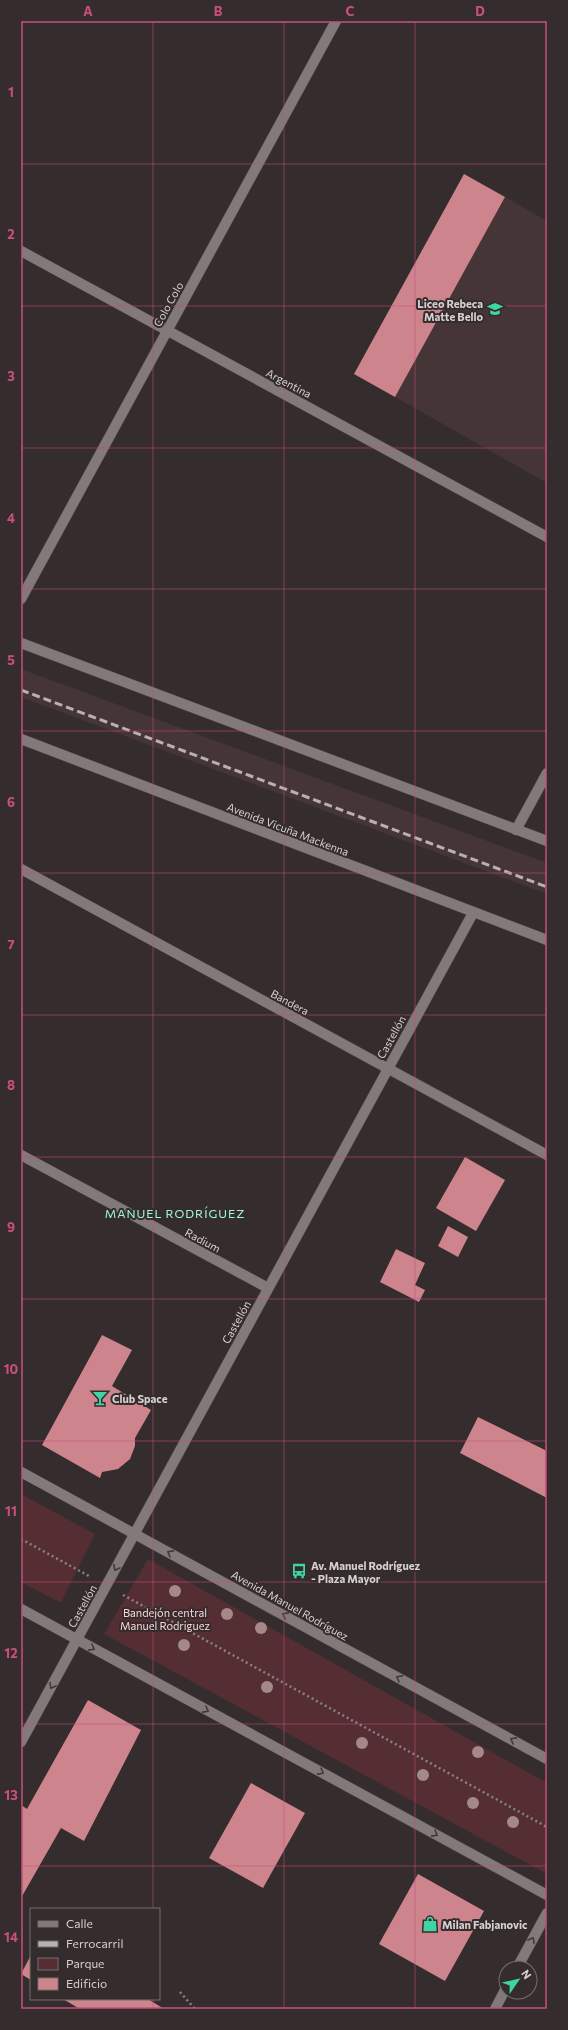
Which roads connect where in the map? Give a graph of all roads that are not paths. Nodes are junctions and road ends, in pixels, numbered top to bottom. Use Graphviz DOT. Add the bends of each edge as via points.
graph roads {
  1 [pos="336,21"];
  2 [pos="21,250"];
  3 [pos="167,331"];
  4 [pos="547,537"];
  5 [pos="21,599"];
  6 [pos="21,643"];
  7 [pos="21,739"];
  8 [pos="547,773"];
  9 [pos="516,830"];
  10 [pos="547,842"];
  11 [pos="21,869"];
  12 [pos="473,913"];
  13 [pos="547,940"];
  14 [pos="388,1069"];
  15 [pos="21,1155"];
  16 [pos="547,1155"];
  17 [pos="268,1288"];
  18 [pos="21,1472"];
  19 [pos="135,1534"];
  20 [pos="21,1610"];
  21 [pos="77,1640"];
  22 [pos="21,1742"];
  23 [pos="547,1759"];
  24 [pos="547,1895"];
  25 [pos="547,1913"];
  26 [pos="521,1960"];
  27 [pos="500,2000"];
  28 [pos="495,2009"];
  1 -- 3 [label="street, Colo Colo"];
  2 -- 3 [label="street, Argentina"];
  3 -- 4 [label="street, Argentina"];
  3 -- 5 [label="street, Colo Colo"];
  6 -- 9 [label="street"];
  7 -- 12 [label="street, Avenida Vicuña Mackenna"];
  8 -- 9 [label="street"];
  9 -- 10 [label="street"];
  11 -- 14 [label="street, Bandera"];
  12 -- 13 [label="street, Avenida Vicuña Mackenna"];
  12 -- 14 [label="street, Castellón"];
  14 -- 16 [label="street, Bandera"];
  14 -- 17 [label="street, Castellón"];
  15 -- 17 [label="street, Radium"];
  17 -- 19 [label="street, Castellón"];
  18 -- 19 [label="street, Avenida Manuel Rodríguez"];
  19 -- 21 [label="street, Castellón, one-way"];
  23 -- 19 [label="street, Avenida Manuel Rodríguez, one-way"];
  20 -- 21 [label="street"];
  21 -- 22 [label="street, Castellón, one-way"];
  21 -- 24 [label="street, one-way"];
  26 -- 25 [label="street, one-way"];
  27 -- 28 [label="street"];
}
